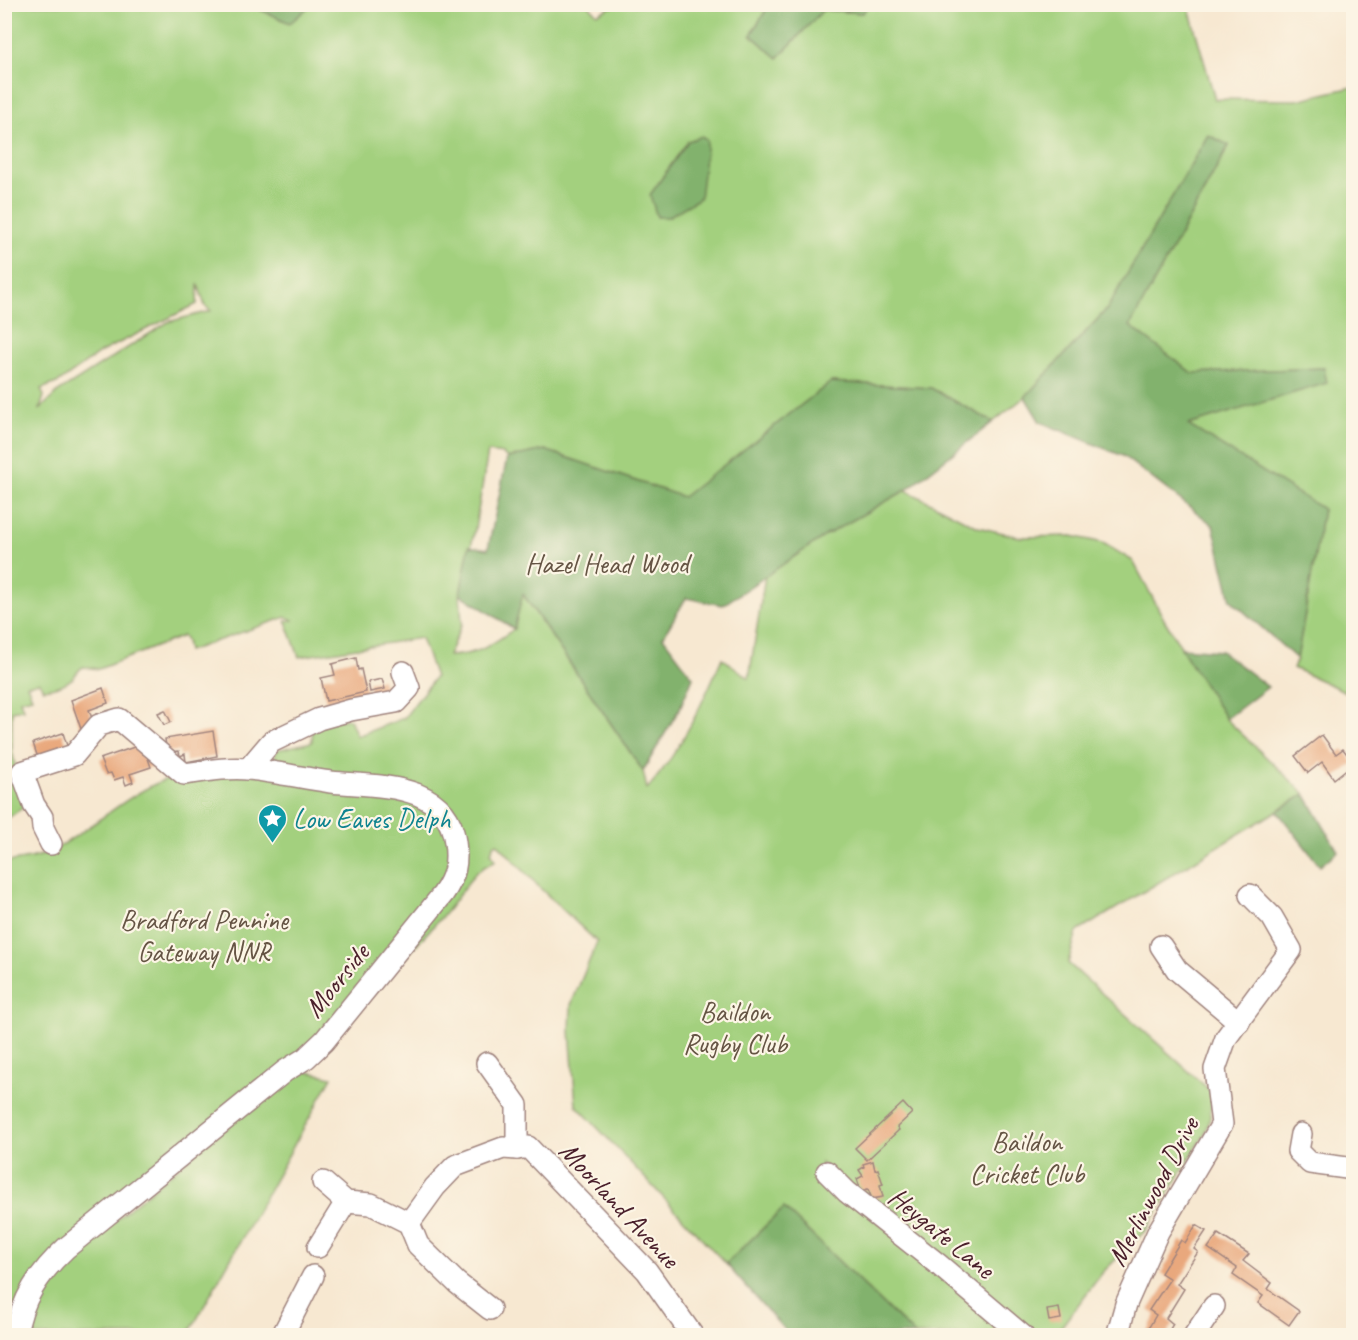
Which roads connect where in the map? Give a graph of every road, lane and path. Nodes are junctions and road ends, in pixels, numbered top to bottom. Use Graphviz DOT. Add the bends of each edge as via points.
graph roads {
  1 [pos="403,672"];
  2 [pos="248,769"];
  3 [pos="51,844"];
  4 [pos="1250,895"];
  5 [pos="1161,946"];
  6 [pos="1239,1022"];
  7 [pos="487,1063"];
  8 [pos="1301,1134"];
  9 [pos="517,1149"];
  10 [pos="1353,1168"];
  11 [pos="827,1173"];
  12 [pos="323,1182"];
  13 [pos="346,1202"];
  14 [pos="409,1223"];
  15 [pos="318,1247"];
  16 [pos="313,1276"];
  17 [pos="1214,1305"];
  18 [pos="490,1309"];
  19 [pos="16,1335"];
  20 [pos="282,1335"];
  21 [pos="693,1335"];
  22 [pos="1023,1335"];
  23 [pos="1117,1335"];
  24 [pos="1194,1335"];
  1 -- 2 [label="street" via="409,688 396,702 319,719 271,742"];
  2 -- 3 [label="street, Moorside" via="184,774 119,719 99,725 74,755 22,772"];
  2 -- 19 [label="street, Moorside" via="333,782 393,786 420,796 441,810 454,833 456,862 451,882 324,1041 48,1265 29,1290"];
  4 -- 6 [label="street, Merlinwood Drive" via="1272,917 1291,950"];
  5 -- 6 [label="street" via="1177,970"];
  6 -- 23 [label="street, Merlinwood Drive" via="1226,1038 1215,1069 1222,1124 1158,1232 1126,1304"];
  7 -- 9 [label="street" via="517,1105"];
  8 -- 10 [label="street" via="1298,1151 1310,1163"];
  9 -- 14 [label="street, Moorland Avenue" via="503,1148 455,1166"];
  9 -- 21 [label="street, Moorland Avenue" via="528,1147 577,1196 647,1271"];
  11 -- 22 [label="street, Heygate Lane"];
  12 -- 13 [label="street"];
  13 -- 14 [label="street" via="371,1204"];
  13 -- 15 [label="street"];
  14 -- 18 [label="street" via="418,1245"];
  16 -- 20 [label="street"];
  17 -- 24 [label="street"];
}
